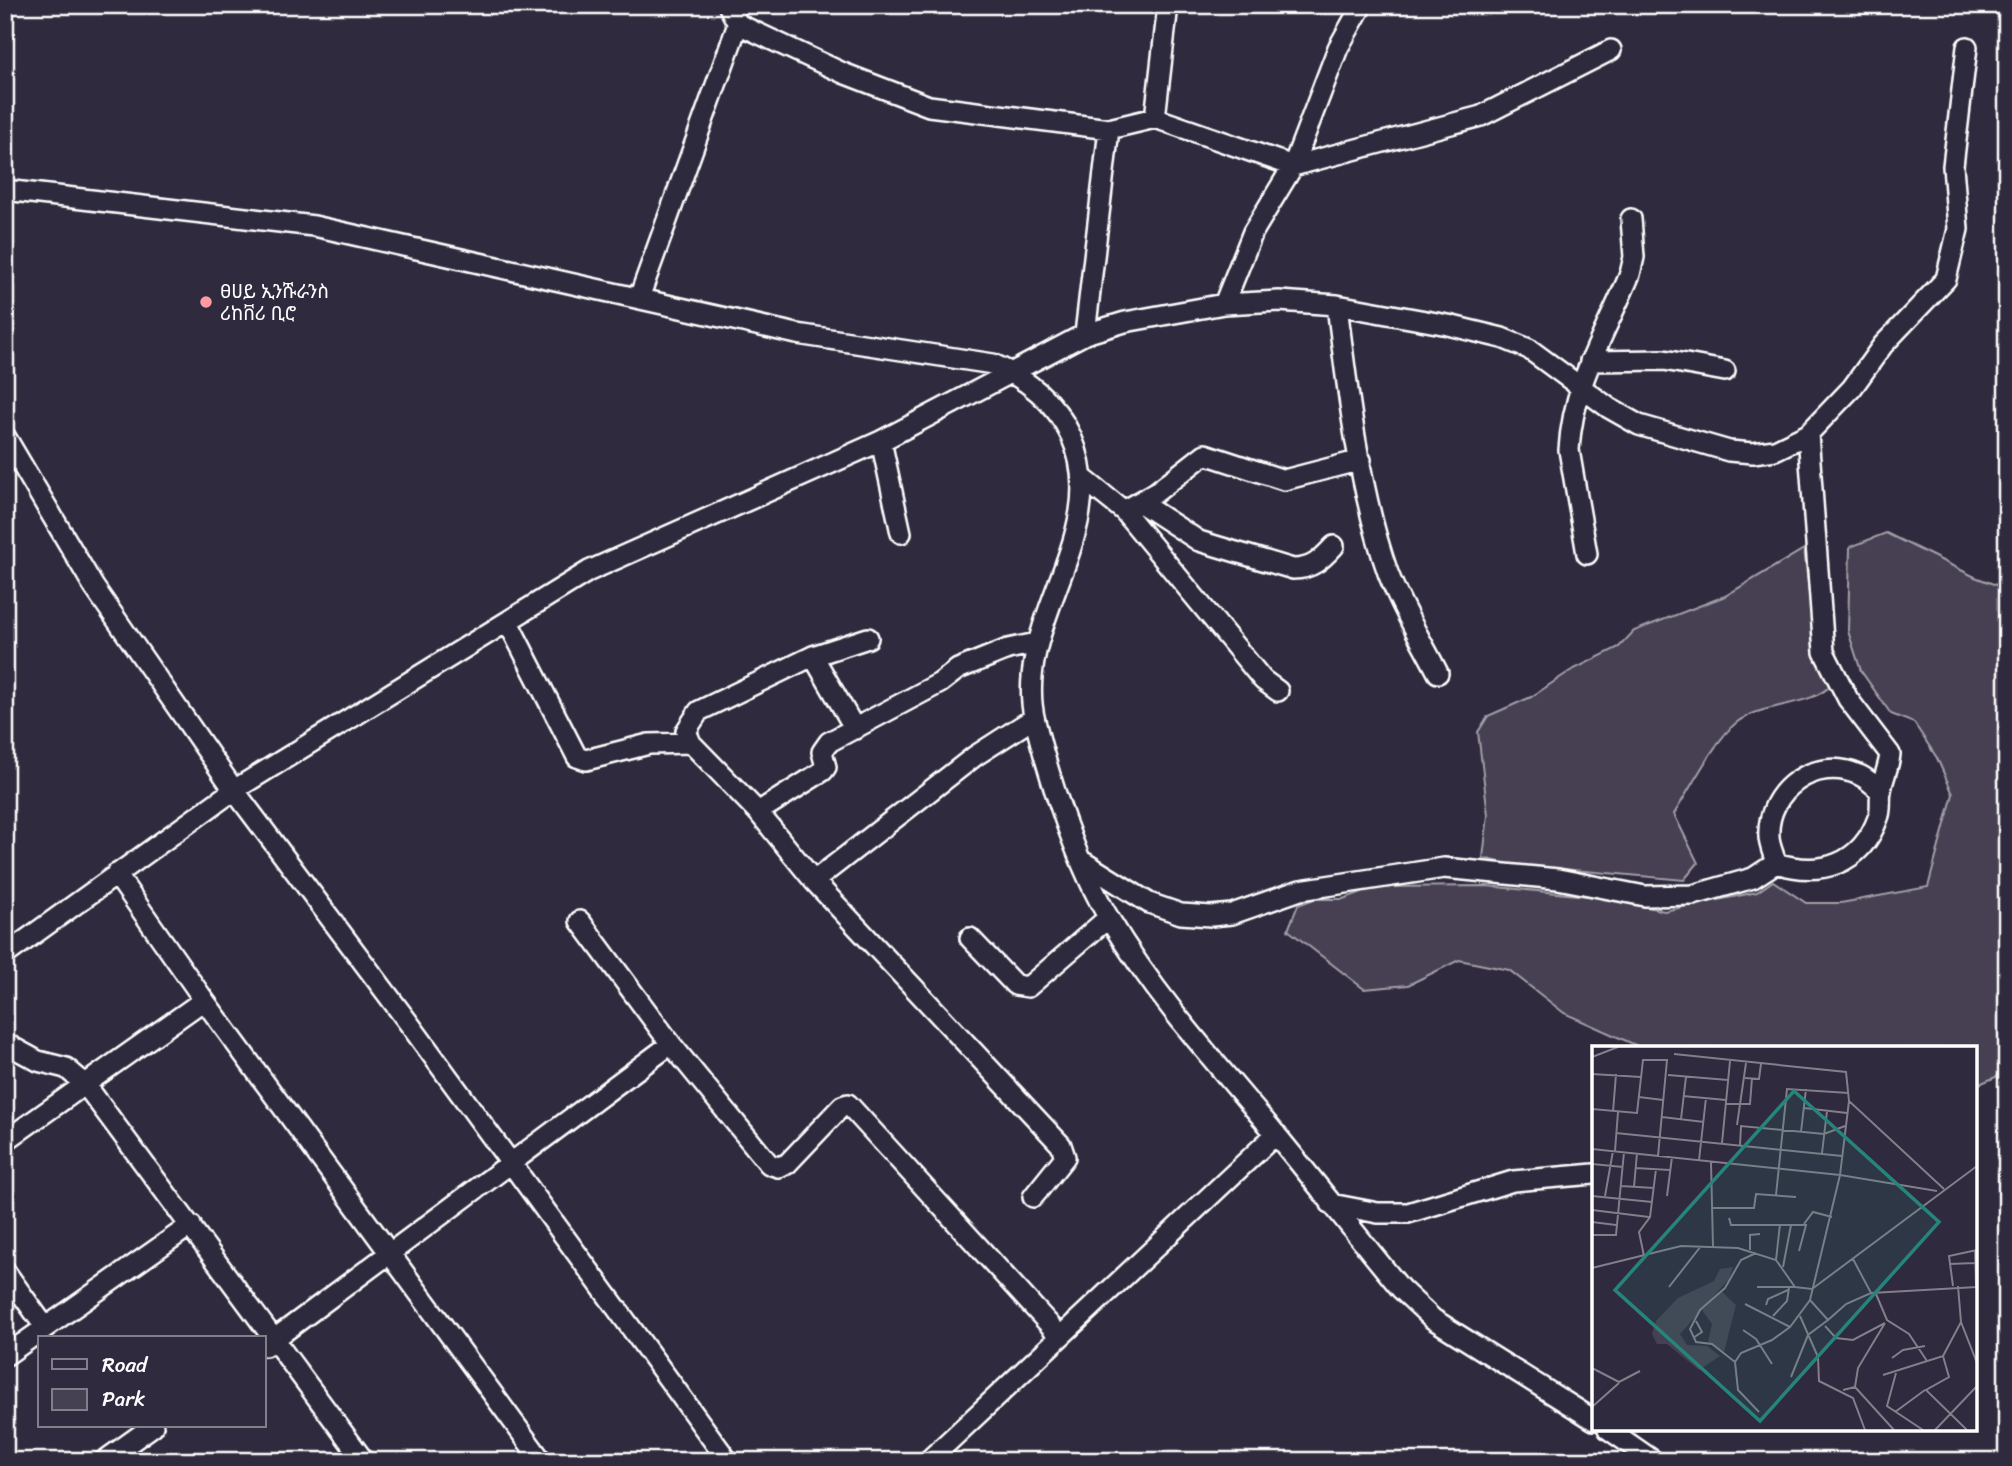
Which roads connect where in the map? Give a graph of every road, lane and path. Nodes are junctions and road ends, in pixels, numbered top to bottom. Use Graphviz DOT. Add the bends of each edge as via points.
graph roads {
  1 [pos="728,5"];
  2 [pos="1168,5"];
  3 [pos="1362,5"];
  4 [pos="738,24"];
  5 [pos="1968,47"];
  6 [pos="1611,50"];
  7 [pos="1155,118"];
  8 [pos="1109,129"];
  9 [pos="1293,166"];
  10 [pos="5,190"];
  11 [pos="1631,219"];
  12 [pos="639,298"];
  13 [pos="1224,304"];
  14 [pos="1337,305"];
  15 [pos="1085,334"];
  16 [pos="1590,361"];
  17 [pos="1725,371"];
  18 [pos="1015,373"];
  19 [pos="1578,387"];
  20 [pos="1808,435"];
  21 [pos="5,436"];
  22 [pos="881,441"];
  23 [pos="1361,460"];
  24 [pos="1084,479"];
  25 [pos="1132,506"];
  26 [pos="901,533"];
  27 [pos="1334,546"];
  28 [pos="1587,554"];
  29 [pos="508,622"];
  30 [pos="868,638"];
  31 [pos="1037,643"];
  32 [pos="813,656"];
  33 [pos="1438,673"];
  34 [pos="1278,691"];
  35 [pos="1034,718"];
  36 [pos="855,729"];
  37 [pos="691,743"];
  38 [pos="234,790"];
  39 [pos="1881,791"];
  40 [pos="758,812"];
  41 [pos="1082,861"];
  42 [pos="1776,863"];
  43 [pos="116,874"];
  44 [pos="814,881"];
  45 [pos="1108,918"];
  46 [pos="580,921"];
  47 [pos="970,938"];
  48 [pos="5,955"];
  49 [pos="204,1000"];
  50 [pos="5,1043"];
  51 [pos="671,1044"];
  52 [pos="85,1084"];
  53 [pos="1276,1134"];
  54 [pos="5,1141"];
  55 [pos="512,1164"];
  56 [pos="1592,1174"];
  57 [pos="1033,1197"];
  58 [pos="1331,1204"];
  59 [pos="191,1225"];
  60 [pos="391,1255"];
  61 [pos="5,1271"];
  62 [pos="45,1327"];
  63 [pos="1059,1335"];
  64 [pos="264,1336"];
  65 [pos="269,1343"];
  66 [pos="5,1356"];
  67 [pos="1592,1419"];
  68 [pos="150,1428"];
  69 [pos="1611,1431"];
  70 [pos="104,1461"];
  71 [pos="364,1461"];
  72 [pos="542,1461"];
  73 [pos="728,1461"];
  74 [pos="928,1461"];
  75 [pos="1654,1461"];
  1 -- 4 [label="street"];
  2 -- 7 [label="street"];
  3 -- 9 [label="street" via="1338,48"];
  4 -- 8 [label="street" via="843,73 929,106"];
  4 -- 12 [label="street"];
  5 -- 20 [label="street" via="1952,166 1958,229 1946,279"];
  6 -- 9 [label="street" via="1481,116"];
  7 -- 8 [label="street"];
  7 -- 9 [label="street"];
  8 -- 15 [label="street"];
  9 -- 13 [label="street" via="1253,232"];
  10 -- 12 [label="street" via="314,226"];
  11 -- 16 [label="street" via="1634,257 1630,274"];
  12 -- 18 [label="street" via="797,334 993,364"];
  13 -- 14 [label="street" via="1279,300"];
  13 -- 15 [label="street"];
  14 -- 19 [label="street" via="1502,338 1553,364"];
  14 -- 23 [label="street"];
  15 -- 18 [label="street"];
  16 -- 17 [label="street" via="1664,360"];
  16 -- 19 [label="street"];
  18 -- 22 [label="street"];
  18 -- 24 [label="street" via="1065,422"];
  19 -- 20 [label="street" via="1639,425 1729,451 1775,450"];
  19 -- 28 [label="street" via="1569,450"];
  20 -- 39 [label="street" via="1824,652 1849,699 1890,754"];
  21 -- 38 [label="street" via="94,587"];
  22 -- 26 [label="street"];
  22 -- 29 [label="street" via="589,570"];
  23 -- 25 [label="street" via="1283,480 1206,454"];
  23 -- 33 [label="street" via="1389,574"];
  24 -- 25 [label="street"];
  24 -- 31 [label="street" via="1072,549"];
  25 -- 27 [label="street" via="1199,541 1293,569 1317,563"];
  25 -- 34 [label="street" via="1205,612"];
  29 -- 37 [label="street" via="577,757 586,760 649,744"];
  29 -- 38 [label="street"];
  30 -- 32 [label="street"];
  31 -- 35 [label="street" via="1032,680"];
  31 -- 36 [label="street" via="958,669"];
  32 -- 36 [label="street"];
  32 -- 37 [label="street" via="699,711 686,731"];
  35 -- 41 [label="street"];
  35 -- 44 [label="street" via="975,757"];
  36 -- 40 [label="street" via="824,747 823,771"];
  37 -- 40 [label="street"];
  38 -- 43 [label="street"];
  38 -- 55 [label="street"];
  39 -- 42 [label="street" via="1880,815 1868,839 1850,857 1826,868 1800,870"];
  39 -- 42 [label="street" via="1859,775 1834,769 1808,773 1786,788 1772,811 1769,837"];
  40 -- 44 [label="street"];
  41 -- 42 [label="street" via="1149,903 1181,915 1211,916 1232,914 1300,890 1444,868 1558,880 1645,896 1693,895 1753,878"];
  41 -- 45 [label="street"];
  43 -- 48 [label="street"];
  43 -- 49 [label="street"];
  44 -- 57 [label="street" via="1061,1145 1065,1157"];
  45 -- 47 [label="street" via="1022,988"];
  45 -- 53 [label="street" via="1156,991"];
  46 -- 51 [label="street"];
  49 -- 52 [label="street"];
  49 -- 60 [label="street"];
  50 -- 52 [label="street" via="38,1061 66,1068"];
  51 -- 55 [label="street"];
  51 -- 63 [label="street" via="760,1155 778,1167 787,1164 845,1103 853,1107"];
  52 -- 54 [label="street"];
  52 -- 59 [label="street"];
  53 -- 58 [label="street"];
  53 -- 63 [label="street"];
  55 -- 60 [label="street"];
  55 -- 73 [label="street"];
  56 -- 58 [label="street" via="1513,1181 1408,1213"];
  58 -- 67 [label="street" via="1401,1289 1433,1319"];
  59 -- 62 [label="street"];
  59 -- 64 [label="street"];
  60 -- 65 [label="street"];
  60 -- 72 [label="street"];
  61 -- 62 [label="street"];
  62 -- 66 [label="street"];
  63 -- 74 [label="street"];
  65 -- 71 [label="street"];
  68 -- 70 [label="street"];
  69 -- 75 [label="street"];
}
